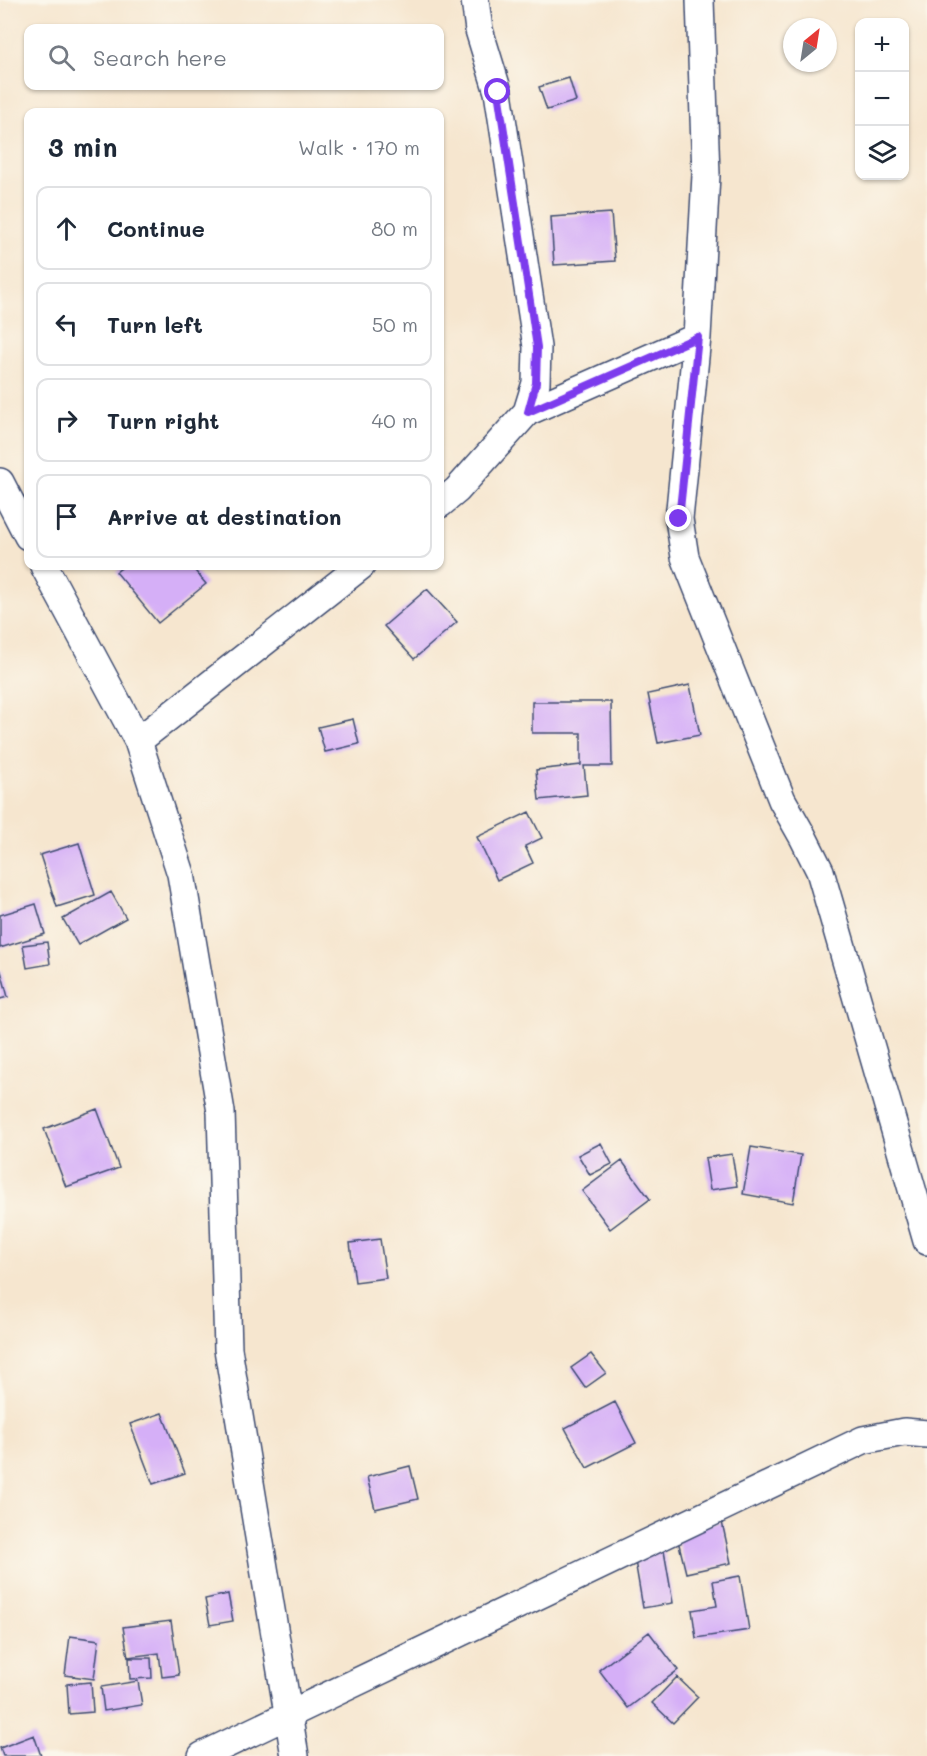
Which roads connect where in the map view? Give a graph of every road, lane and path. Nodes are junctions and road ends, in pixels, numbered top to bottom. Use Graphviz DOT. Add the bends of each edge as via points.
graph roads {
  1 [pos="475,0"];
  2 [pos="700,0"];
  3 [pos="698,337"];
  4 [pos="528,412"];
  5 [pos="0,482"];
  6 [pos="444,501"];
  7 [pos="24,528"];
  8 [pos="46,570"];
  9 [pos="357,570"];
  10 [pos="138,741"];
  11 [pos="927,1241"];
  12 [pos="927,1434"];
  13 [pos="288,1713"];
  14 [pos="202,1756"];
  15 [pos="295,1756"];
  1 -- 4 [label="street" via="479,30 498,92 537,347 536,383"];
  2 -- 3 [label="street" via="706,175"];
  3 -- 4 [label="street"];
  3 -- 11 [label="street" via="679,519 685,556 782,800 820,871"];
  4 -- 6 [label="street"];
  5 -- 7 [label="street"];
  8 -- 10 [label="street"];
  9 -- 10 [label="street"];
  10 -- 13 [label="street" via="181,874 221,1112 228,1349"];
  12 -- 13 [label="street" via="904,1432 863,1440"];
  13 -- 14 [label="street"];
  13 -- 15 [label="street"];
}
